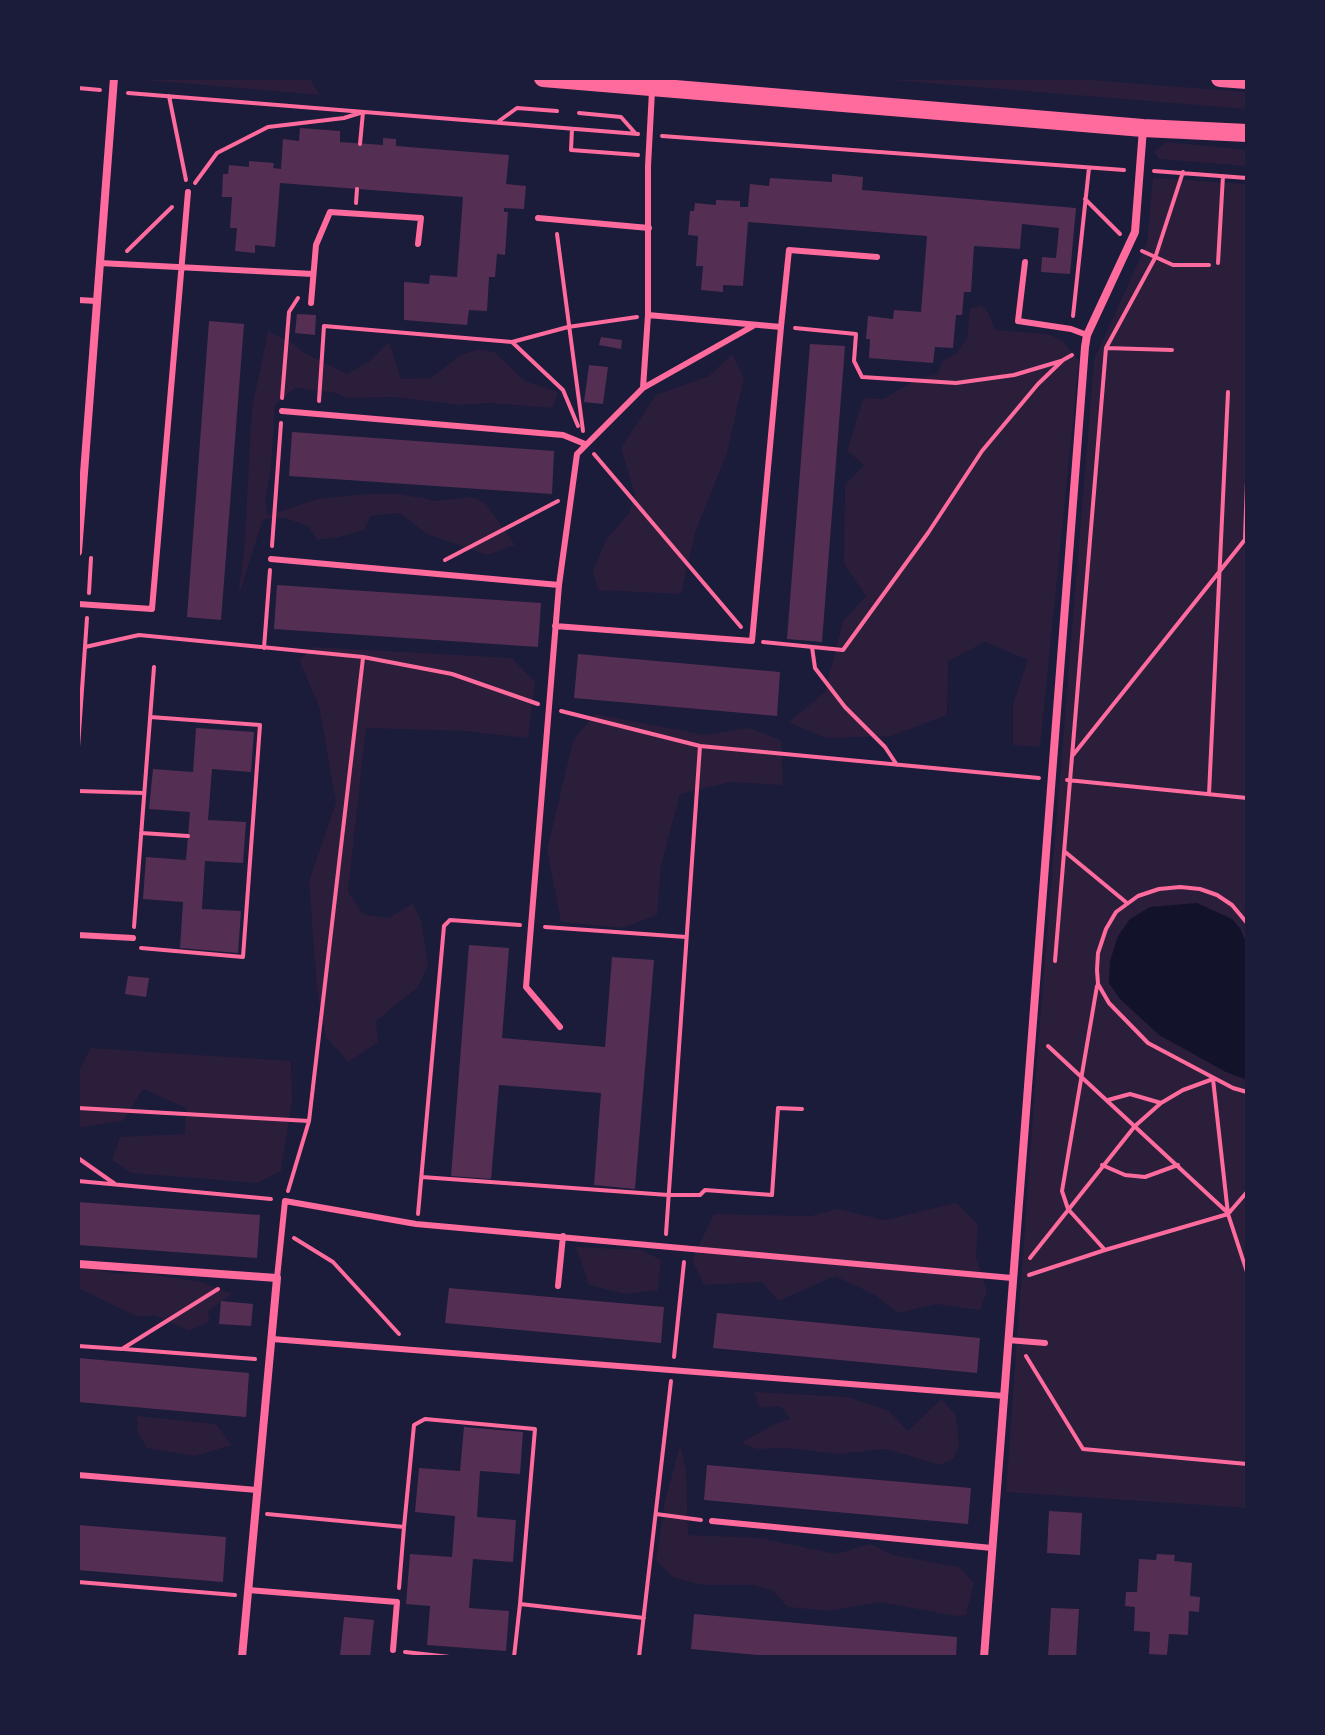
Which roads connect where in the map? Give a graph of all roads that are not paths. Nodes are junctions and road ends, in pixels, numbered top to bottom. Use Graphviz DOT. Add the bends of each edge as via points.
graph roads {
  1 [pos="114,78"];
  2 [pos="543,78"];
  3 [pos="1220,78"];
  4 [pos="1247,80"];
  5 [pos="652,88"];
  6 [pos="1143,128"];
  7 [pos="1247,133"];
  8 [pos="188,192"];
  9 [pos="538,218"];
  10 [pos="649,228"];
  11 [pos="418,244"];
  12 [pos="877,257"];
  13 [pos="1025,262"];
  14 [pos="100,263"];
  15 [pos="181,267"];
  16 [pos="313,274"];
  17 [pos="78,300"];
  18 [pos="97,301"];
  19 [pos="311,303"];
  20 [pos="648,315"];
  21 [pos="753,326"];
  22 [pos="781,327"];
  23 [pos="1087,335"];
  24 [pos="643,388"];
  25 [pos="282,411"];
  26 [pos="585,444"];
  27 [pos="79,532"];
  28 [pos="78,552"];
  29 [pos="271,559"];
  30 [pos="559,585"];
  31 [pos="78,604"];
  32 [pos="555,626"];
  33 [pos="78,935"];
  34 [pos="133,938"];
  35 [pos="560,1027"];
  36 [pos="563,1236"];
  37 [pos="78,1264"];
  38 [pos="277,1278"];
  39 [pos="1012,1278"];
  40 [pos="558,1286"];
  41 [pos="272,1339"];
  42 [pos="1008,1340"];
  43 [pos="1045,1343"];
  44 [pos="1004,1396"];
  45 [pos="78,1475"];
  46 [pos="257,1490"];
  47 [pos="712,1521"];
  48 [pos="992,1548"];
  49 [pos="248,1593"];
  50 [pos="393,1650"];
  51 [pos="242,1657"];
  52 [pos="984,1657"];
  1 -- 14 [label="street"];
  2 -- 5 [label="main road"];
  3 -- 4 [label="main road"];
  5 -- 6 [label="main road"];
  5 -- 10 [label="lane"];
  6 -- 7 [label="main road"];
  6 -- 23 [label="street" via="1135,232"];
  8 -- 15 [label="lane"];
  9 -- 10 [label="lane"];
  10 -- 20 [label="lane"];
  11 -- 16 [label="lane" via="421,218 330,212 316,245"];
  12 -- 22 [label="lane" via="789,250"];
  13 -- 23 [label="lane" via="1018,321"];
  14 -- 15 [label="lane"];
  14 -- 18 [label="street"];
  15 -- 16 [label="lane"];
  15 -- 31 [label="lane" via="152,609"];
  16 -- 19 [label="lane"];
  17 -- 18 [label="lane"];
  18 -- 27 [label="street"];
  20 -- 21 [label="lane"];
  20 -- 24 [label="lane"];
  21 -- 22 [label="lane"];
  21 -- 24 [label="lane"];
  22 -- 32 [label="lane" via="752,641"];
  23 -- 39 [label="street"];
  24 -- 26 [label="lane"];
  25 -- 26 [label="lane" via="563,435"];
  26 -- 30 [label="lane" via="577,454"];
  27 -- 28 [label="street"];
  29 -- 30 [label="lane"];
  30 -- 32 [label="lane"];
  32 -- 35 [label="lane" via="526,987"];
  33 -- 34 [label="lane"];
  36 -- 38 [label="lane" via="416,1224 285,1201"];
  36 -- 39 [label="lane"];
  36 -- 40 [label="lane"];
  37 -- 38 [label="street"];
  38 -- 41 [label="street"];
  39 -- 42 [label="street"];
  41 -- 44 [label="lane"];
  41 -- 46 [label="street"];
  42 -- 43 [label="lane"];
  42 -- 44 [label="street"];
  44 -- 48 [label="street"];
  45 -- 46 [label="lane"];
  46 -- 49 [label="street"];
  47 -- 48 [label="lane"];
  48 -- 52 [label="street"];
  49 -- 50 [label="lane" via="397,1602"];
  49 -- 51 [label="street"];
}
